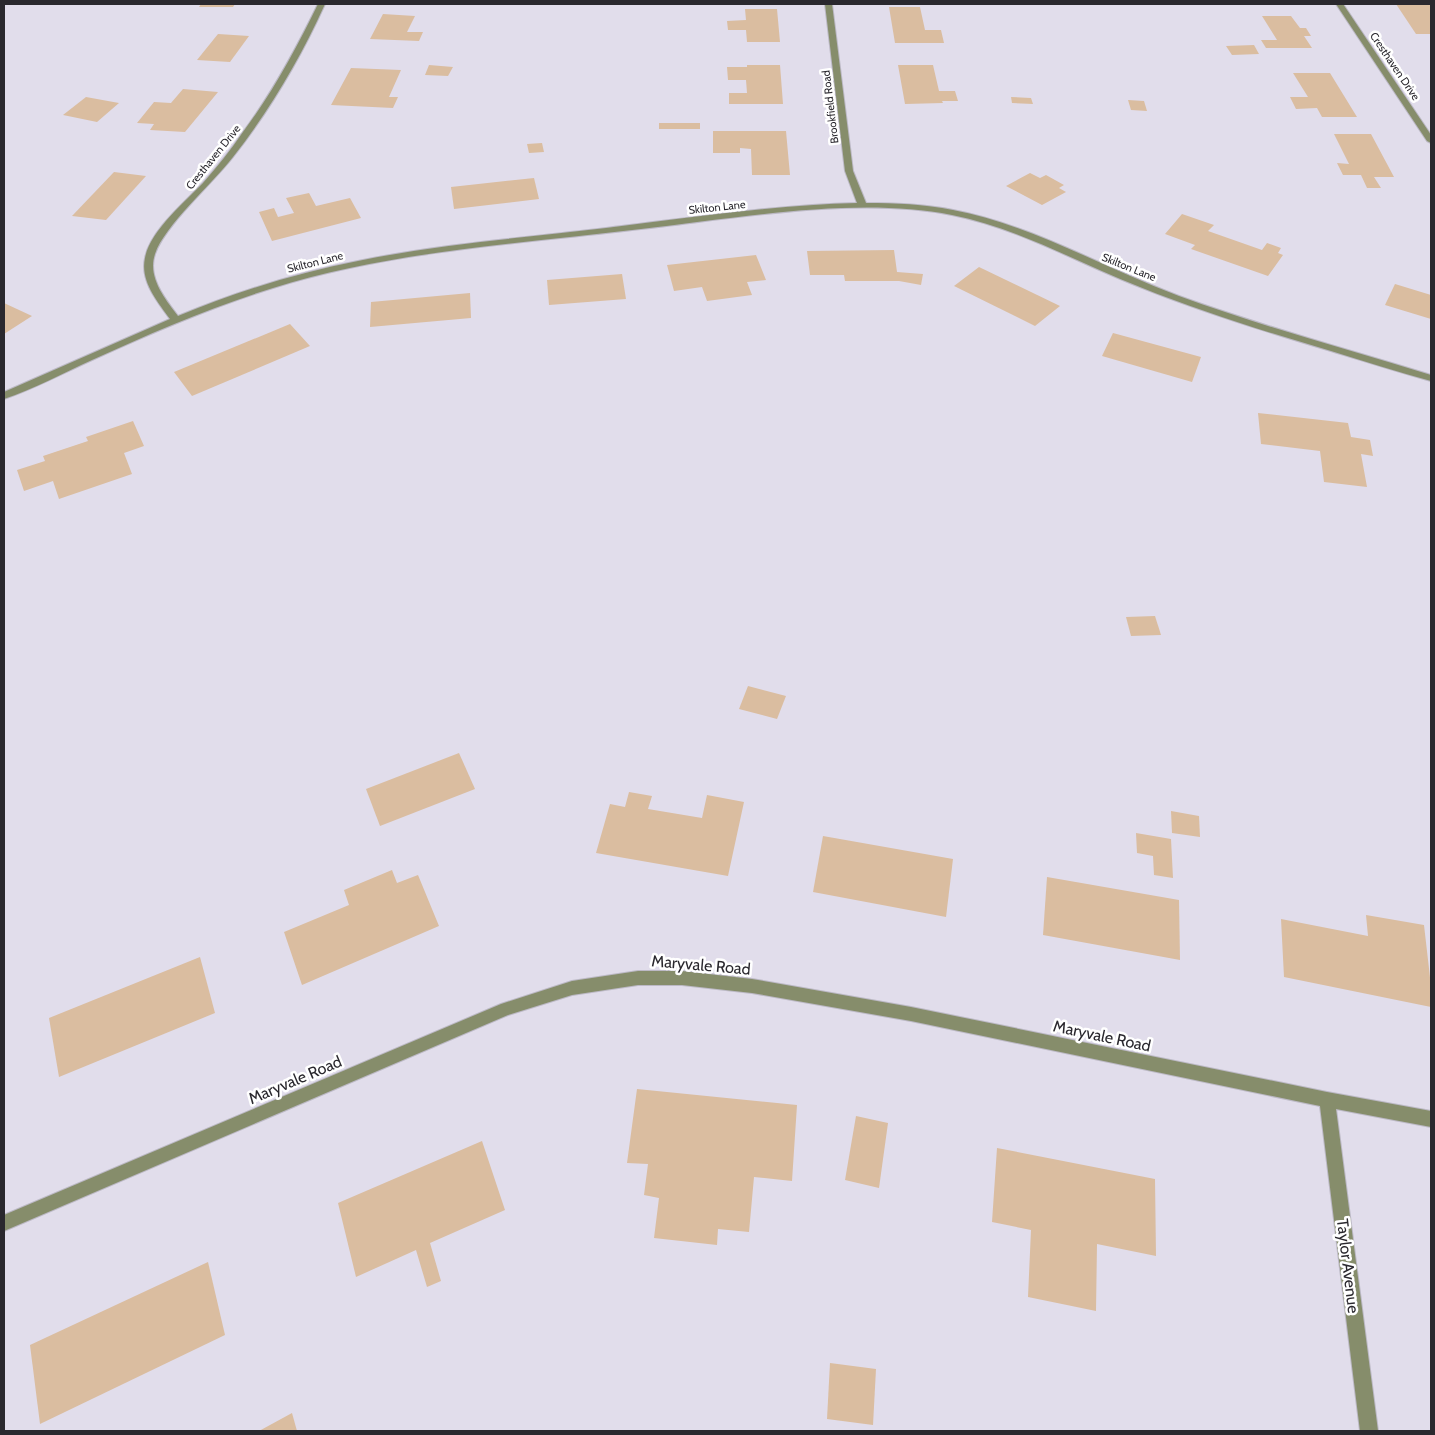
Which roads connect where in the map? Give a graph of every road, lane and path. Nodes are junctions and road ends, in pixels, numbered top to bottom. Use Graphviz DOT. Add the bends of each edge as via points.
graph roads {
  1 [pos="321,4"];
  2 [pos="829,4"];
  3 [pos="1339,4"];
  4 [pos="1431,141"];
  5 [pos="863,206"];
  6 [pos="176,320"];
  7 [pos="1431,378"];
  8 [pos="4,396"];
  9 [pos="1327,1100"];
  10 [pos="1431,1119"];
  11 [pos="4,1223"];
  12 [pos="1369,1431"];
  1 -- 6 [label="street, Cresthaven Drive" via="293,63 263,111 154,246 149,262 151,279"];
  2 -- 5 [label="street, Brookfield Road" via="849,171"];
  3 -- 4 [label="street, Cresthaven Drive"];
  5 -- 6 [label="street, Skilton Lane" via="674,223 391,257 289,280"];
  5 -- 7 [label="street, Skilton Lane" via="930,209 991,222 1166,294"];
  6 -- 8 [label="street, Skilton Lane"];
  9 -- 10 [label="street, Maryvale Road"];
  9 -- 11 [label="street, Maryvale Road" via="911,1014 752,986 682,978 638,978 572,988 506,1009"];
  9 -- 12 [label="street, Taylor Avenue"];
}
